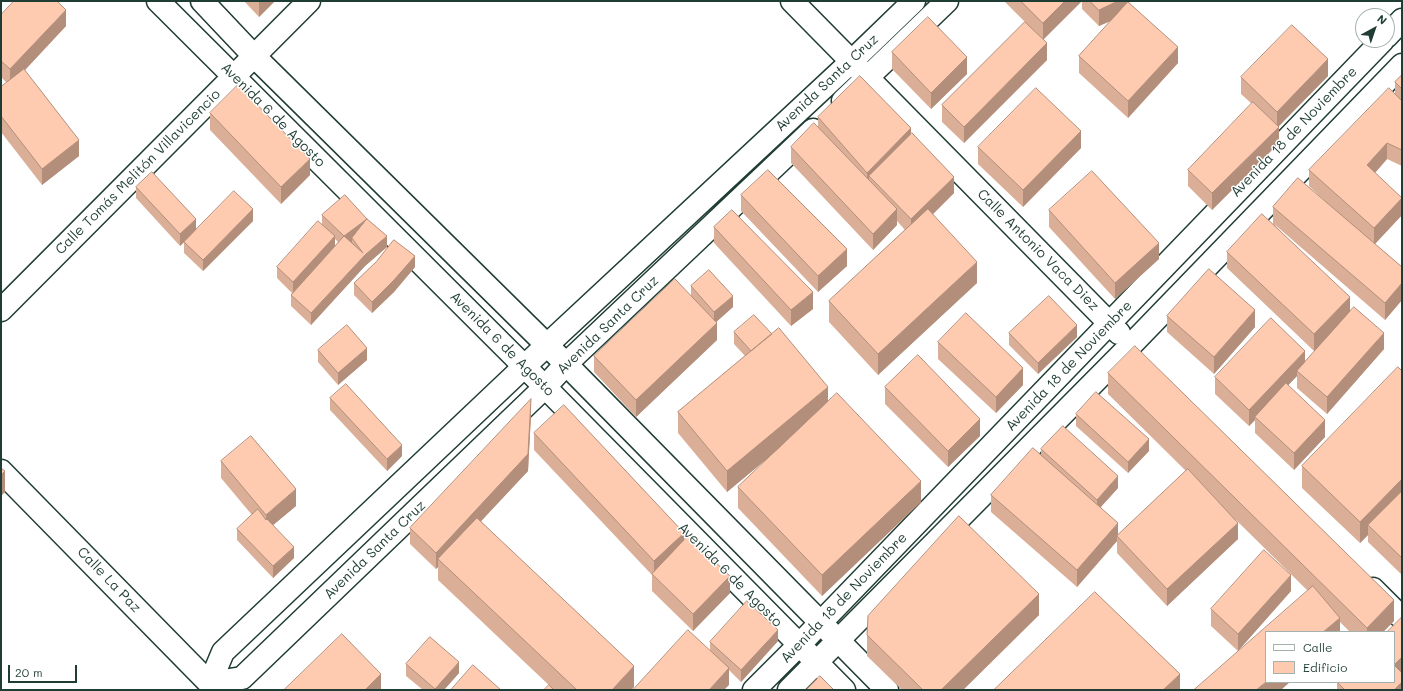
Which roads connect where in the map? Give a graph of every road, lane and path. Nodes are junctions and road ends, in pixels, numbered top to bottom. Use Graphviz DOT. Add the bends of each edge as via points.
graph roads {
  1 [pos="158,1"];
  2 [pos="202,1"];
  3 [pos="309,1"];
  4 [pos="792,1"];
  5 [pos="914,1"];
  6 [pos="946,1"];
  7 [pos="1402,20"];
  8 [pos="1395,27"];
  9 [pos="1375,48"];
  10 [pos="254,56"];
  11 [pos="852,61"];
  12 [pos="1402,65"];
  13 [pos="233,76"];
  14 [pos="868,78"];
  15 [pos="1,310"];
  16 [pos="1110,324"];
  17 [pos="547,345"];
  18 [pos="1137,351"];
  19 [pos="566,364"];
  20 [pos="525,367"];
  21 [pos="545,387"];
  22 [pos="1,470"];
  23 [pos="1358,574"];
  24 [pos="1402,618"];
  25 [pos="820,623"];
  26 [pos="837,640"];
  27 [pos="799,645"];
  28 [pos="816,662"];
  29 [pos="210,688"];
  30 [pos="754,690"];
  31 [pos="789,690"];
  32 [pos="844,690"];
  33 [pos="887,690"];
  1 -- 13 [label="main road, Avenida 6 de Agosto"];
  2 -- 10 [label="main road, Avenida 6 de Agosto"];
  3 -- 10 [label="main road, Calle Tomás Melitón Villavicencio"];
  4 -- 11 [label="main road, Calle Antonio Vaca Diez"];
  5 -- 11 [label="main road, Avenida Santa Cruz"];
  6 -- 14 [label="main road, Avenida Santa Cruz"];
  7 -- 8 [label="main road"];
  9 -- 16 [label="main road, Avenida 18 de Noviembre"];
  10 -- 13 [label="main road, Calle Tomás Melitón Villavicencio"];
  10 -- 17 [label="main road, Avenida 6 de Agosto"];
  11 -- 14 [label="main road, Calle Antonio Vaca Diez"];
  11 -- 17 [label="main road, Avenida Santa Cruz"];
  12 -- 18 [label="main road, Avenida 18 de Noviembre"];
  13 -- 15 [label="main road, Calle Tomás Melitón Villavicencio"];
  13 -- 20 [label="main road, Avenida 6 de Agosto"];
  14 -- 16 [label="main road, Calle Antonio Vaca Diez"];
  14 -- 19 [label="main road, Avenida Santa Cruz"];
  16 -- 18 [label="main road, Calle Antonio Vaca Diez"];
  16 -- 25 [label="main road, Avenida 18 de Noviembre"];
  17 -- 19 [label="main road, Avenida 6 de Agosto"];
  17 -- 20 [label="main road, Avenida Santa Cruz"];
  18 -- 26 [label="main road, Avenida 18 de Noviembre"];
  19 -- 21 [label="main road, Avenida Santa Cruz"];
  19 -- 25 [label="main road, Avenida 6 de Agosto"];
  20 -- 21 [label="main road, Avenida 6 de Agosto"];
  20 -- 29 [label="main road, Avenida Santa Cruz" via="223,652"];
  21 -- 27 [label="main road, Avenida 6 de Agosto"];
  21 -- 29 [label="main road, Avenida Santa Cruz" via="242,678"];
  22 -- 29 [label="main road, Calle La Paz"];
  23 -- 24 [label="main road"];
  25 -- 26 [label="main road, Avenida 6 de Agosto"];
  25 -- 27 [label="main road, Avenida 18 de Noviembre"];
  26 -- 28 [label="main road, Avenida 18 de Noviembre"];
  26 -- 33 [label="main road, Avenida 6 de Agosto"];
  27 -- 28 [label="main road, Avenida 6 de Agosto"];
  27 -- 30 [label="main road, Avenida 18 de Noviembre"];
  28 -- 31 [label="main road, Avenida 18 de Noviembre"];
  28 -- 32 [label="main road, Avenida 6 de Agosto"];
}
